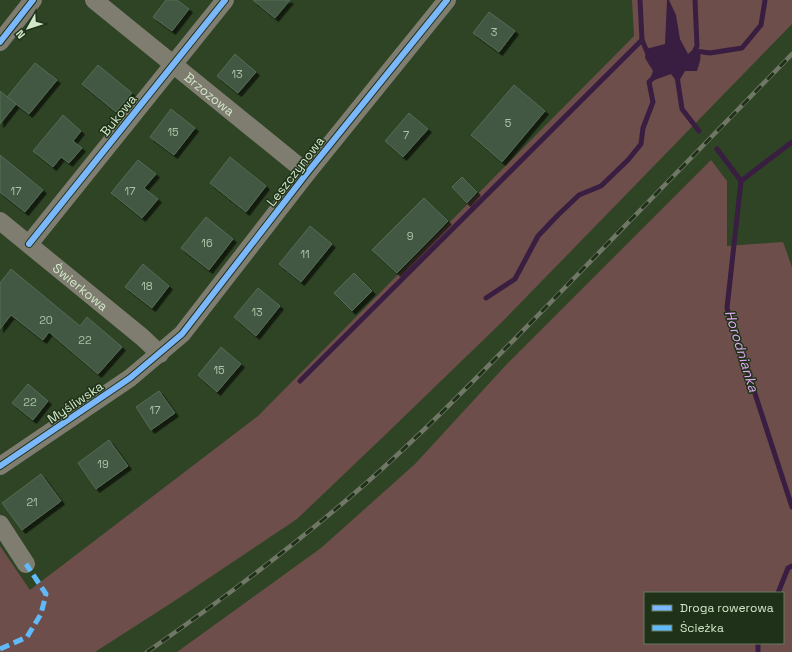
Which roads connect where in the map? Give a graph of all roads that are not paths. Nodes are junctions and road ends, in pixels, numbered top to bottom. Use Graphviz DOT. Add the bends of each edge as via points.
graph roads {
  1 [pos="33,0"];
  2 [pos="94,0"];
  3 [pos="225,0"];
  4 [pos="447,0"];
  5 [pos="0,42"];
  6 [pos="174,64"];
  7 [pos="307,173"];
  8 [pos="0,221"];
  9 [pos="29,244"];
  10 [pos="160,354"];
  11 [pos="0,466"];
  12 [pos="0,524"];
  13 [pos="26,564"];
  1 -- 5 [label="street"];
  2 -- 6 [label="street, Brzozowa"];
  3 -- 6 [label="street, Bukowa"];
  4 -- 7 [label="street, Leszczynowa"];
  6 -- 7 [label="street, Brzozowa"];
  6 -- 9 [label="street, Bukowa"];
  7 -- 10 [label="street, Leszczynowa" via="182,334"];
  8 -- 9 [label="street, Świerkowa"];
  9 -- 10 [label="street, Świerkowa" via="142,336"];
  10 -- 11 [label="street, Myśliwska" via="130,378"];
  12 -- 13 [label="street"];
}
